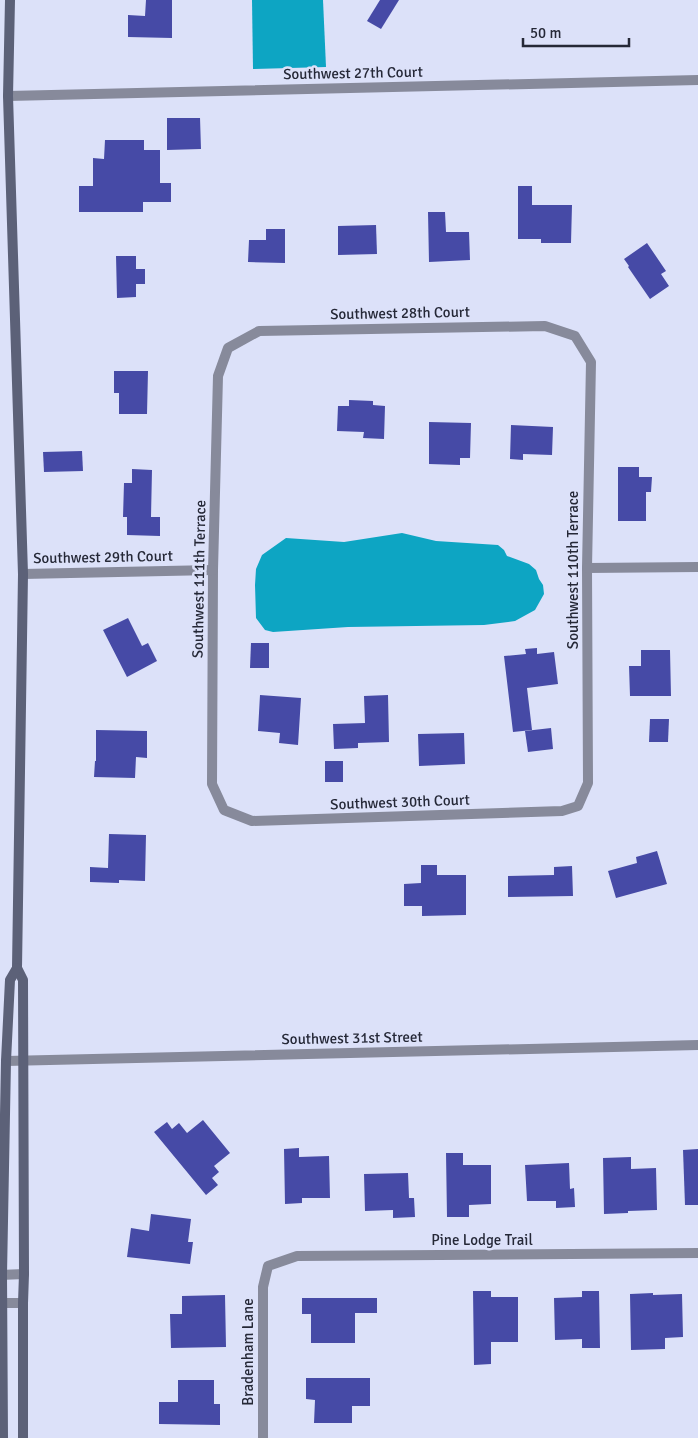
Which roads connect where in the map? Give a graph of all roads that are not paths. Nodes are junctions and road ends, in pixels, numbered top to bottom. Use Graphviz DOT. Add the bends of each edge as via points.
graph roads {
  1 [pos="10,0"];
  2 [pos="698,80"];
  3 [pos="8,96"];
  4 [pos="576,336"];
  5 [pos="228,348"];
  6 [pos="698,567"];
  7 [pos="586,568"];
  8 [pos="213,570"];
  9 [pos="23,574"];
  10 [pos="578,806"];
  11 [pos="224,810"];
  12 [pos="17,968"];
  13 [pos="698,1045"];
  14 [pos="6,1061"];
  15 [pos="23,1061"];
  16 [pos="698,1253"];
  17 [pos="268,1266"];
  18 [pos="24,1274"];
  19 [pos="1,1275"];
  20 [pos="1,1303"];
  21 [pos="23,1303"];
  22 [pos="3,1438"];
  23 [pos="23,1438"];
  24 [pos="263,1438"];
  1 -- 3 [label="street"];
  2 -- 3 [label="street, Southwest 27th Court"];
  3 -- 9 [label="street"];
  4 -- 5 [label="street, Southwest 28th Court" via="545,326 259,331"];
  4 -- 7 [label="street, Southwest 110th Terrace" via="591,362"];
  5 -- 8 [label="street, Southwest 111th Terrace" via="218,376"];
  6 -- 7 [label="street"];
  7 -- 10 [label="street, Southwest 110th Terrace" via="588,783"];
  8 -- 9 [label="street, Southwest 29th Court"];
  8 -- 11 [label="street, Southwest 111th Terrace" via="212,784"];
  9 -- 12 [label="street"];
  10 -- 11 [label="street, Southwest 30th Court" via="562,811 252,822"];
  12 -- 14 [label="street" via="10,980"];
  12 -- 15 [label="street" via="23,980"];
  13 -- 15 [label="street, Southwest 31st Street"];
  14 -- 15 [label="street, Southwest 31st Street"];
  14 -- 19 [label="street"];
  15 -- 18 [label="street"];
  16 -- 17 [label="street, Pine Lodge Trail" via="297,1256"];
  17 -- 24 [label="street, Bradenham Lane" via="263,1287"];
  18 -- 19 [label="street"];
  18 -- 21 [label="street"];
  19 -- 20 [label="street"];
  20 -- 21 [label="street"];
  20 -- 22 [label="street"];
  21 -- 23 [label="street"];
}
